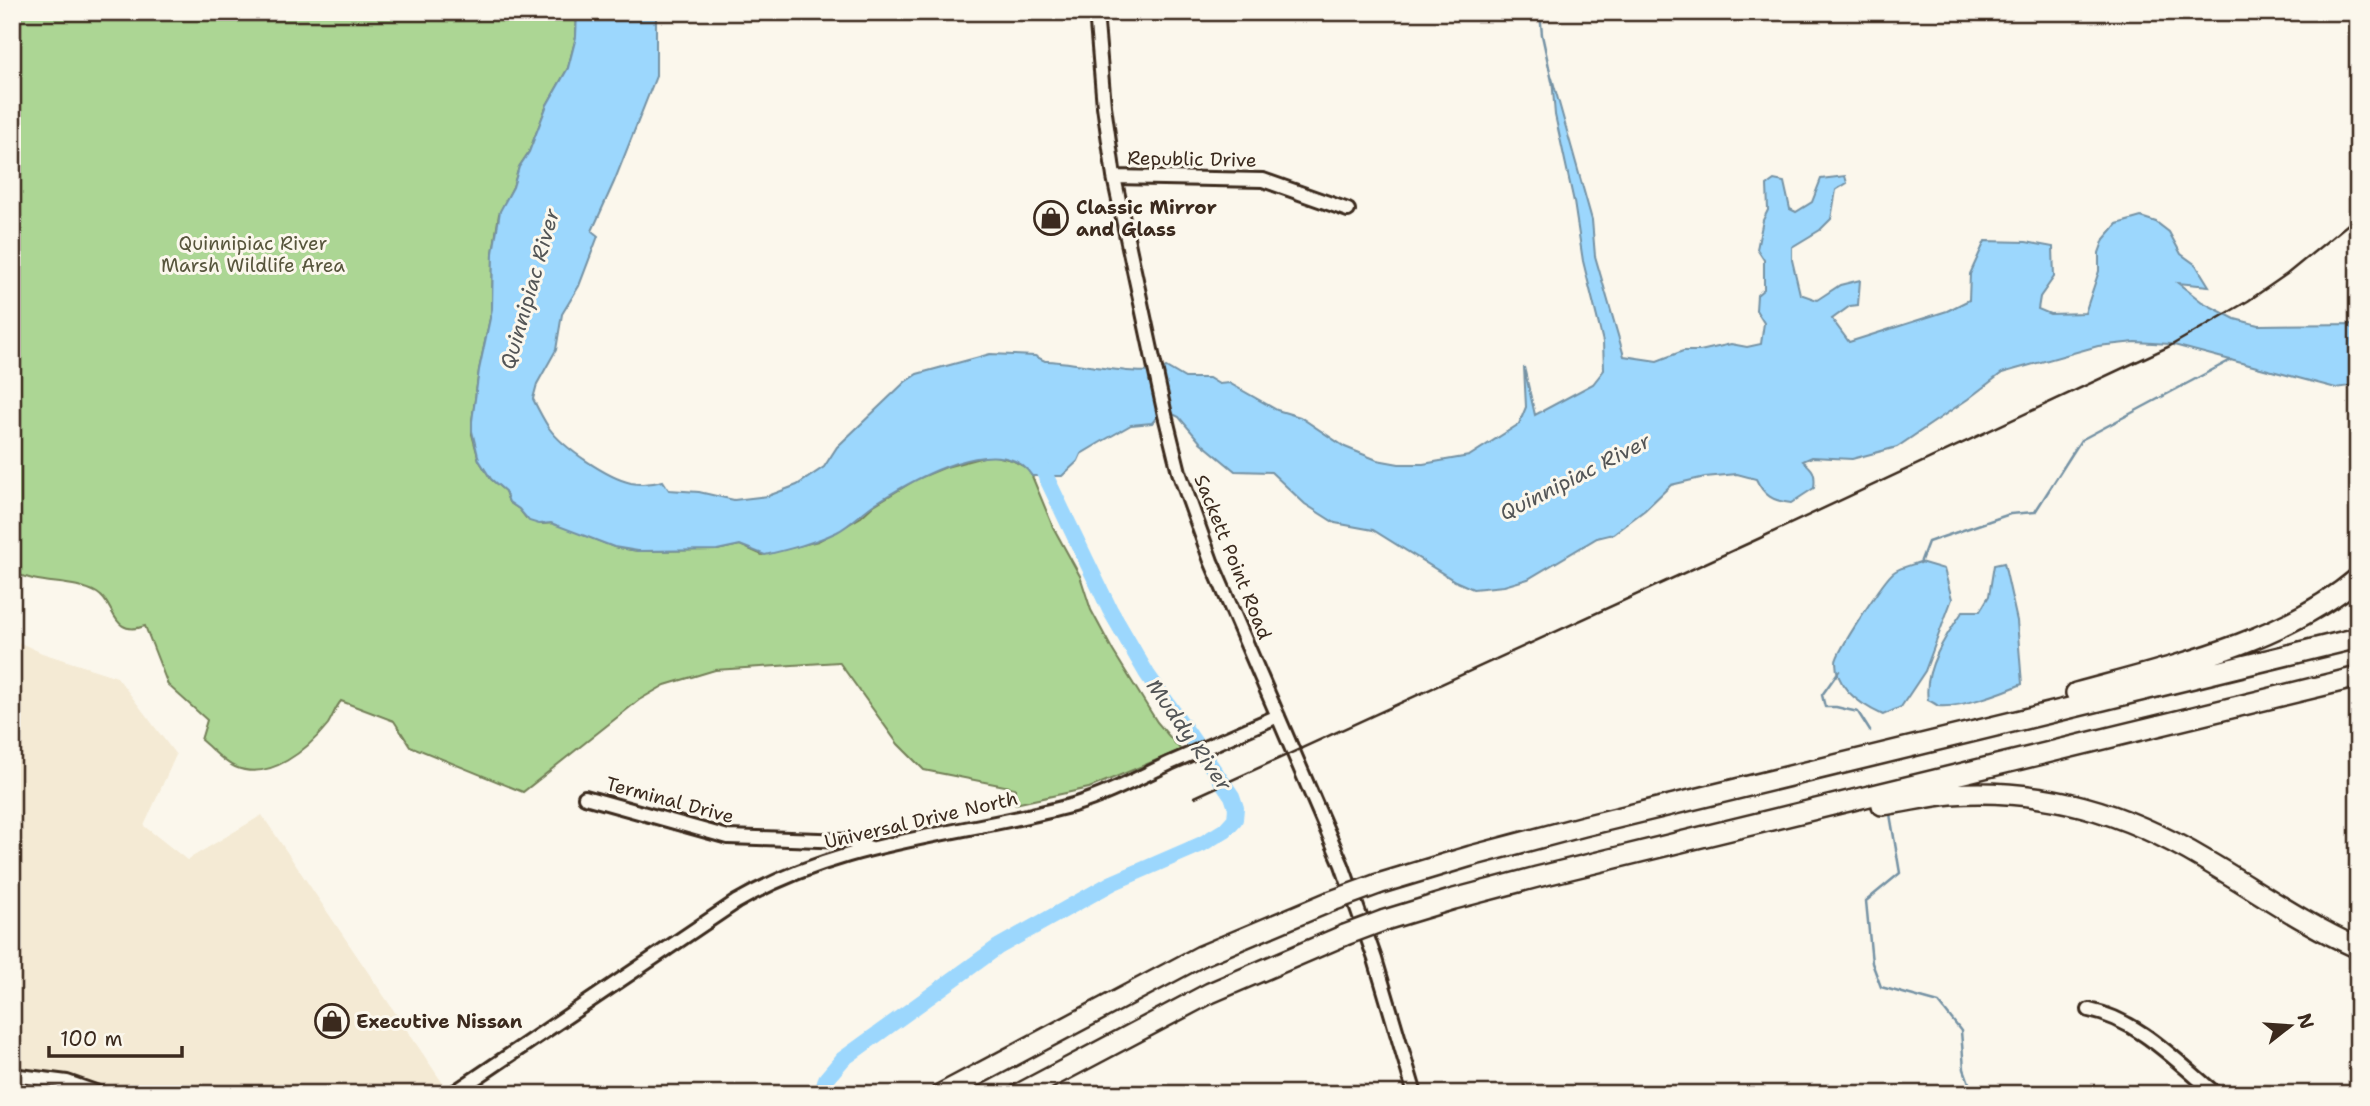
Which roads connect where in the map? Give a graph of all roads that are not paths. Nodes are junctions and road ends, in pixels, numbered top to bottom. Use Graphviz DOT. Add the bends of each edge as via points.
graph roads {
  1 [pos="1096,12"];
  2 [pos="1114,177"];
  3 [pos="1348,210"];
  4 [pos="2358,578"];
  5 [pos="2358,638"];
  6 [pos="2358,677"];
  7 [pos="1278,716"];
  8 [pos="2013,721"];
  9 [pos="584,797"];
  10 [pos="1858,798"];
  11 [pos="871,848"];
  12 [pos="2358,948"];
  13 [pos="2088,1010"];
  14 [pos="12,1075"];
  15 [pos="101,1094"];
  16 [pos="452,1094"];
  17 [pos="941,1094"];
  18 [pos="1019,1094"];
  19 [pos="1415,1094"];
  20 [pos="2216,1094"];
  1 -- 2 [label="street, Sackett Point Road"];
  2 -- 3 [label="street, Republic Drive" via="1263,180"];
  2 -- 7 [label="street, Sackett Point Road" via="1179,472"];
  4 -- 8 [label="highway" via="2319,607 2277,629 2054,699"];
  5 -- 8 [label="highway"];
  6 -- 10 [label="highway"];
  7 -- 11 [label="street, Universal Drive North" via="1074,804"];
  7 -- 19 [label="street, Sackett Point Road" via="1354,899"];
  8 -- 17 [label="highway, bridge" via="1524,841 1378,884 1201,956"];
  9 -- 11 [label="street, Terminal Drive" via="728,837 848,841"];
  10 -- 12 [label="highway" via="1882,805 1935,796 2007,794 2102,811 2182,846"];
  10 -- 18 [label="highway, bridge" via="1492,888 1385,920 1210,993"];
  11 -- 16 [label="street, Universal Drive North" via="815,864 736,902"];
  13 -- 20 [label="street" via="2129,1023"];
  14 -- 15 [label="street" via="67,1082"];
}
